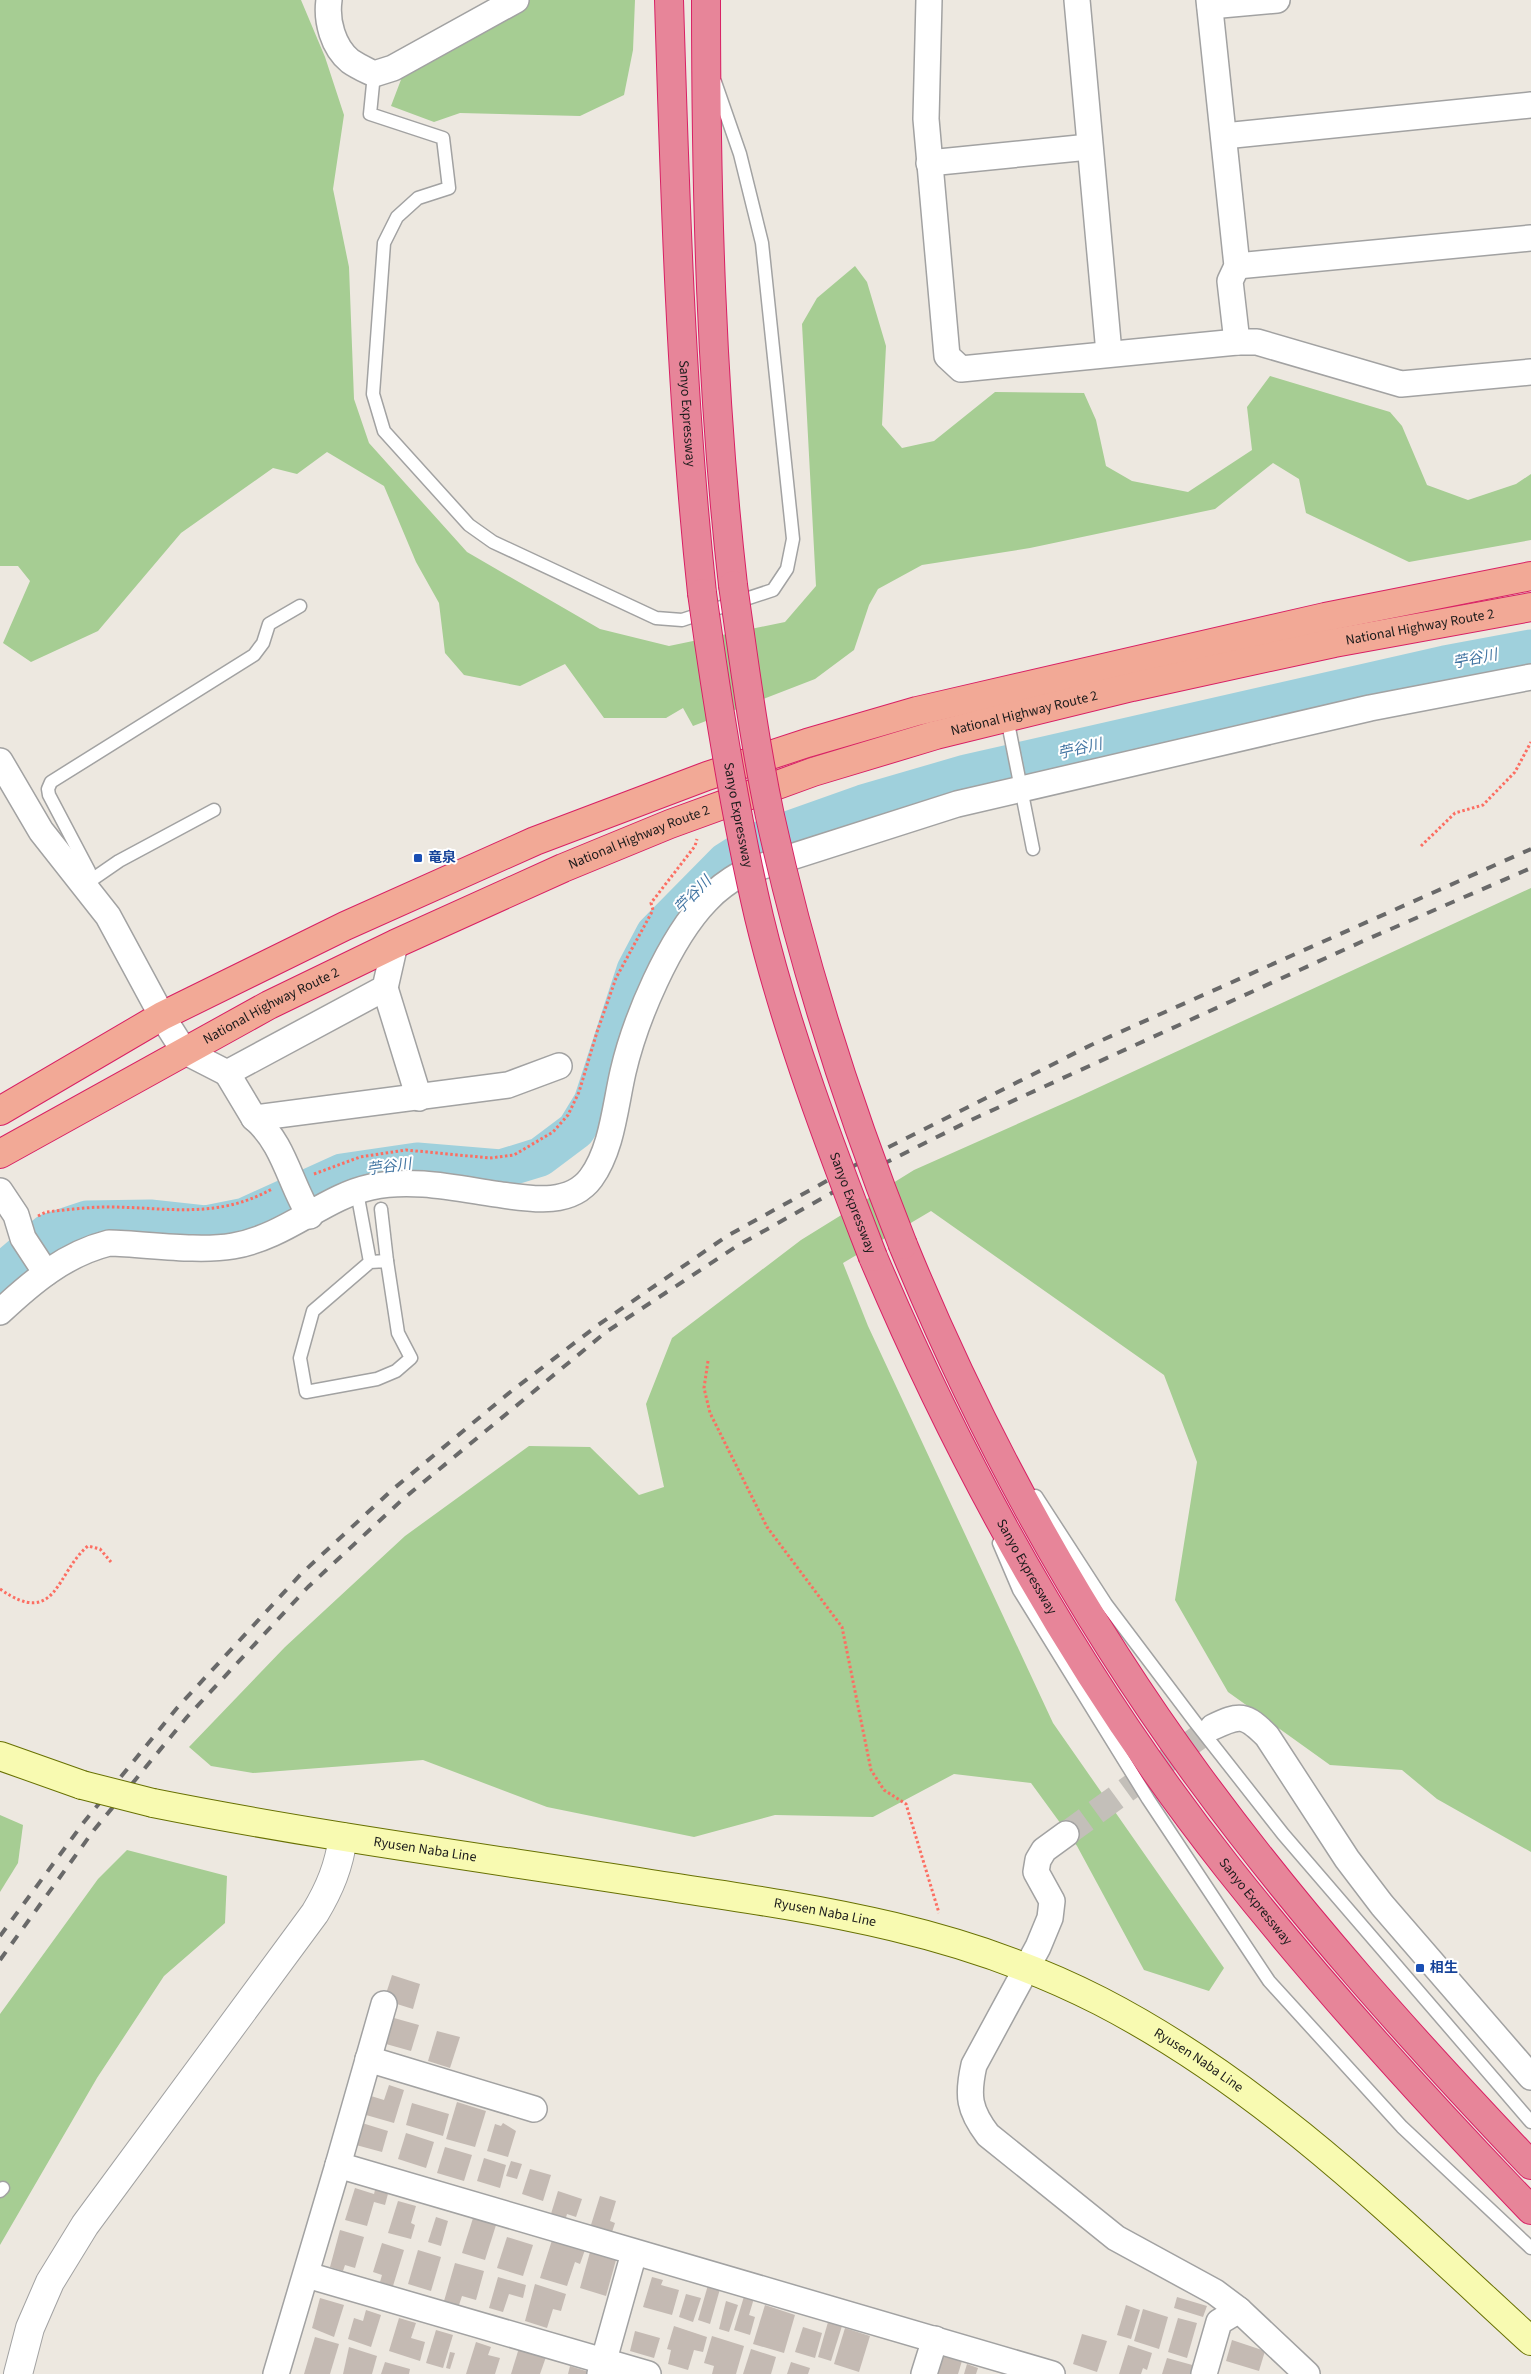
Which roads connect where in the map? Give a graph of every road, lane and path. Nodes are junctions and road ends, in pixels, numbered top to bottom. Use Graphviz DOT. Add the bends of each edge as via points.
graph roads {
  1 [pos="329,0"];
  2 [pos="516,0"];
  3 [pos="669,0"];
  4 [pos="706,0"];
  5 [pos="929,0"];
  6 [pos="1077,0"];
  7 [pos="1277,0"];
  8 [pos="1210,3"];
  9 [pos="706,54"];
  10 [pos="374,74"];
  11 [pos="1531,105"];
  12 [pos="1224,136"];
  13 [pos="1089,147"];
  14 [pos="929,163"];
  15 [pos="1531,238"];
  16 [pos="1237,266"];
  17 [pos="1237,342"];
  18 [pos="1109,353"];
  19 [pos="1531,372"];
  20 [pos="1531,576"];
  21 [pos="300,606"];
  22 [pos="1531,607"];
  23 [pos="1531,677"];
  24 [pos="1007,718"];
  25 [pos="1531,742"];
  26 [pos="0,761"];
  27 [pos="1021,785"];
  28 [pos="214,810"];
  29 [pos="1421,846"];
  30 [pos="1033,849"];
  31 [pos="88,885"];
  32 [pos="395,944"];
  33 [pos="386,988"];
  34 [pos="162,1016"];
  35 [pos="184,1051"];
  36 [pos="559,1066"];
  37 [pos="226,1073"];
  38 [pos="419,1098"];
  39 [pos="0,1111"];
  40 [pos="254,1118"];
  41 [pos="0,1154"];
  42 [pos="0,1191"];
  43 [pos="357,1192"];
  44 [pos="381,1209"];
  45 [pos="308,1212"];
  46 [pos="387,1261"];
  47 [pos="370,1262"];
  48 [pos="43,1269"];
  49 [pos="0,1312"];
  50 [pos="708,1361"];
  51 [pos="965,1387"];
  52 [pos="937,1399"];
  53 [pos="111,1562"];
  54 [pos="0,1589"];
  55 [pos="1213,1727"];
  56 [pos="0,1756"];
  57 [pos="1066,1834"];
  58 [pos="343,1837"];
  59 [pos="946,1940"];
  60 [pos="1027,1967"];
  61 [pos="384,2004"];
  62 [pos="368,2059"];
  63 [pos="1531,2077"];
  64 [pos="534,2109"];
  65 [pos="1531,2122"];
  66 [pos="338,2165"];
  67 [pos="1531,2165"];
  68 [pos="1531,2210"];
  69 [pos="1531,2248"];
  70 [pos="634,2253"];
  71 [pos="307,2275"];
  72 [pos="1239,2310"];
  73 [pos="935,2339"];
  74 [pos="1531,2341"];
  75 [pos="602,2368"];
  76 [pos="18,2374"];
  77 [pos="276,2374"];
  78 [pos="648,2374"];
  79 [pos="924,2374"];
  80 [pos="1052,2374"];
  81 [pos="1204,2374"];
  82 [pos="1307,2374"];
  1 -- 10 [label="street" via="334,40 350,60"];
  2 -- 10 [label="street" via="393,68"];
  3 -- 52 [label="highway, Sanyo Expressway, bridge" via="675,229 683,377 702,593 739,822 760,918 814,1099 874,1257"];
  4 -- 9 [label="highway"];
  5 -- 14 [label="street" via="926,119"];
  6 -- 13 [label="street"];
  7 -- 8 [label="street"];
  8 -- 12 [label="street"];
  9 -- 10 [label="lane" via="740,154 762,243 793,539 787,569 772,590 682,620 656,618 493,542 469,525 384,431 373,394 384,243 397,217 418,198 449,188 443,138 370,114"];
  9 -- 51 [label="highway, bridge" via="715,375 725,513 759,758 793,914 843,1086 903,1246"];
  11 -- 12 [label="street"];
  12 -- 16 [label="street"];
  13 -- 14 [label="street"];
  13 -- 18 [label="street"];
  14 -- 18 [label="street" via="947,356 961,369"];
  15 -- 16 [label="street"];
  16 -- 17 [label="street" via="1230,282"];
  17 -- 18 [label="street"];
  17 -- 19 [label="street" via="1257,342 1401,384"];
  20 -- 34 [label="highway, National Highway Route 2" via="1325,617 1082,671 917,711 807,743 707,776 535,840 345,926"];
  21 -- 31 [label="lane" via="269,624 254,655 51,782 49,795 89,871"];
  22 -- 24 [label="highway, National Highway Route 2" via="1334,643"];
  23 -- 27 [label="street" via="1370,708"];
  24 -- 27 [label="lane"];
  24 -- 32 [label="highway, National Highway Route 2" via="936,735 813,772 670,824"];
  25 -- 29 [label="path" via="1515,772 1483,805 1454,813"];
  26 -- 31 [label="street" via="42,831"];
  27 -- 30 [label="lane"];
  27 -- 43 [label="street" via="744,872 724,884 705,902 663,966 640,1018 626,1061 605,1154 590,1180 567,1197 534,1199 400,1184 370,1187"];
  28 -- 31 [label="lane" via="119,861"];
  31 -- 34 [label="street"];
  32 -- 33 [label="street"];
  32 -- 35 [label="highway, National Highway Route 2" via="269,1005"];
  33 -- 37 [label="street"];
  33 -- 38 [label="street"];
  34 -- 35 [label="street"];
  34 -- 39 [label="highway, National Highway Route 2"];
  35 -- 37 [label="street"];
  35 -- 41 [label="highway, National Highway Route 2"];
  36 -- 38 [label="street" via="508,1085"];
  37 -- 40 [label="street"];
  38 -- 40 [label="street"];
  40 -- 45 [label="street" via="265,1128 283,1157"];
  42 -- 48 [label="street" via="16,1215 23,1238"];
  43 -- 45 [label="street"];
  43 -- 47 [label="lane"];
  44 -- 46 [label="lane"];
  45 -- 48 [label="street" via="261,1239 233,1246 109,1244 89,1248"];
  46 -- 47 [label="lane"];
  46 -- 47 [label="lane" via="398,1333 411,1358 396,1371 377,1379 306,1392 300,1358 313,1311"];
  48 -- 49 [label="street"];
  50 -- 59 [label="path" via="704,1388 710,1413 763,1518 842,1627 871,1770 884,1790 906,1804"];
  51 -- 65 [label="lane" via="1106,1604 1194,1722 1283,1834"];
  51 -- 67 [label="highway" via="1033,1518 1086,1610 1196,1774 1291,1897 1457,2087"];
  52 -- 68 [label="highway, Sanyo Expressway" via="1058,1623 1172,1793 1339,2003"];
  52 -- 69 [label="lane" via="1019,1590 1148,1798 1269,1981 1402,2127"];
  53 -- 54 [label="path" via="100,1549 88,1546 78,1554 58,1589 36,1603 22,1601"];
  55 -- 63 [label="street" via="1241,1718 1252,1720 1267,1736 1347,1859 1382,1905"];
  56 -- 58 [label="main road, Ryusen Naba Line, bridge" via="82,1784 153,1802"];
  57 -- 60 [label="street" via="1044,1850 1038,1860 1036,1872 1052,1901 1050,1918"];
  58 -- 59 [label="main road, Ryusen Naba Line" via="773,1902 871,1920"];
  58 -- 76 [label="street" via="340,1862 315,1913 85,2224 50,2282 30,2328"];
  59 -- 60 [label="main road, Ryusen Naba Line"];
  60 -- 72 [label="street" via="974,2065 970,2104 976,2119 988,2136 1116,2238 1215,2292"];
  60 -- 74 [label="main road, Ryusen Naba Line" via="1165,2037 1262,2103 1338,2166"];
  61 -- 62 [label="street"];
  62 -- 64 [label="street"];
  62 -- 66 [label="street"];
  66 -- 70 [label="street"];
  66 -- 71 [label="street"];
  70 -- 73 [label="street"];
  70 -- 75 [label="street"];
  71 -- 75 [label="street"];
  71 -- 77 [label="street"];
  72 -- 81 [label="street" via="1219,2322"];
  72 -- 82 [label="street"];
  73 -- 79 [label="street"];
  73 -- 80 [label="street"];
  75 -- 78 [label="street"];
}
